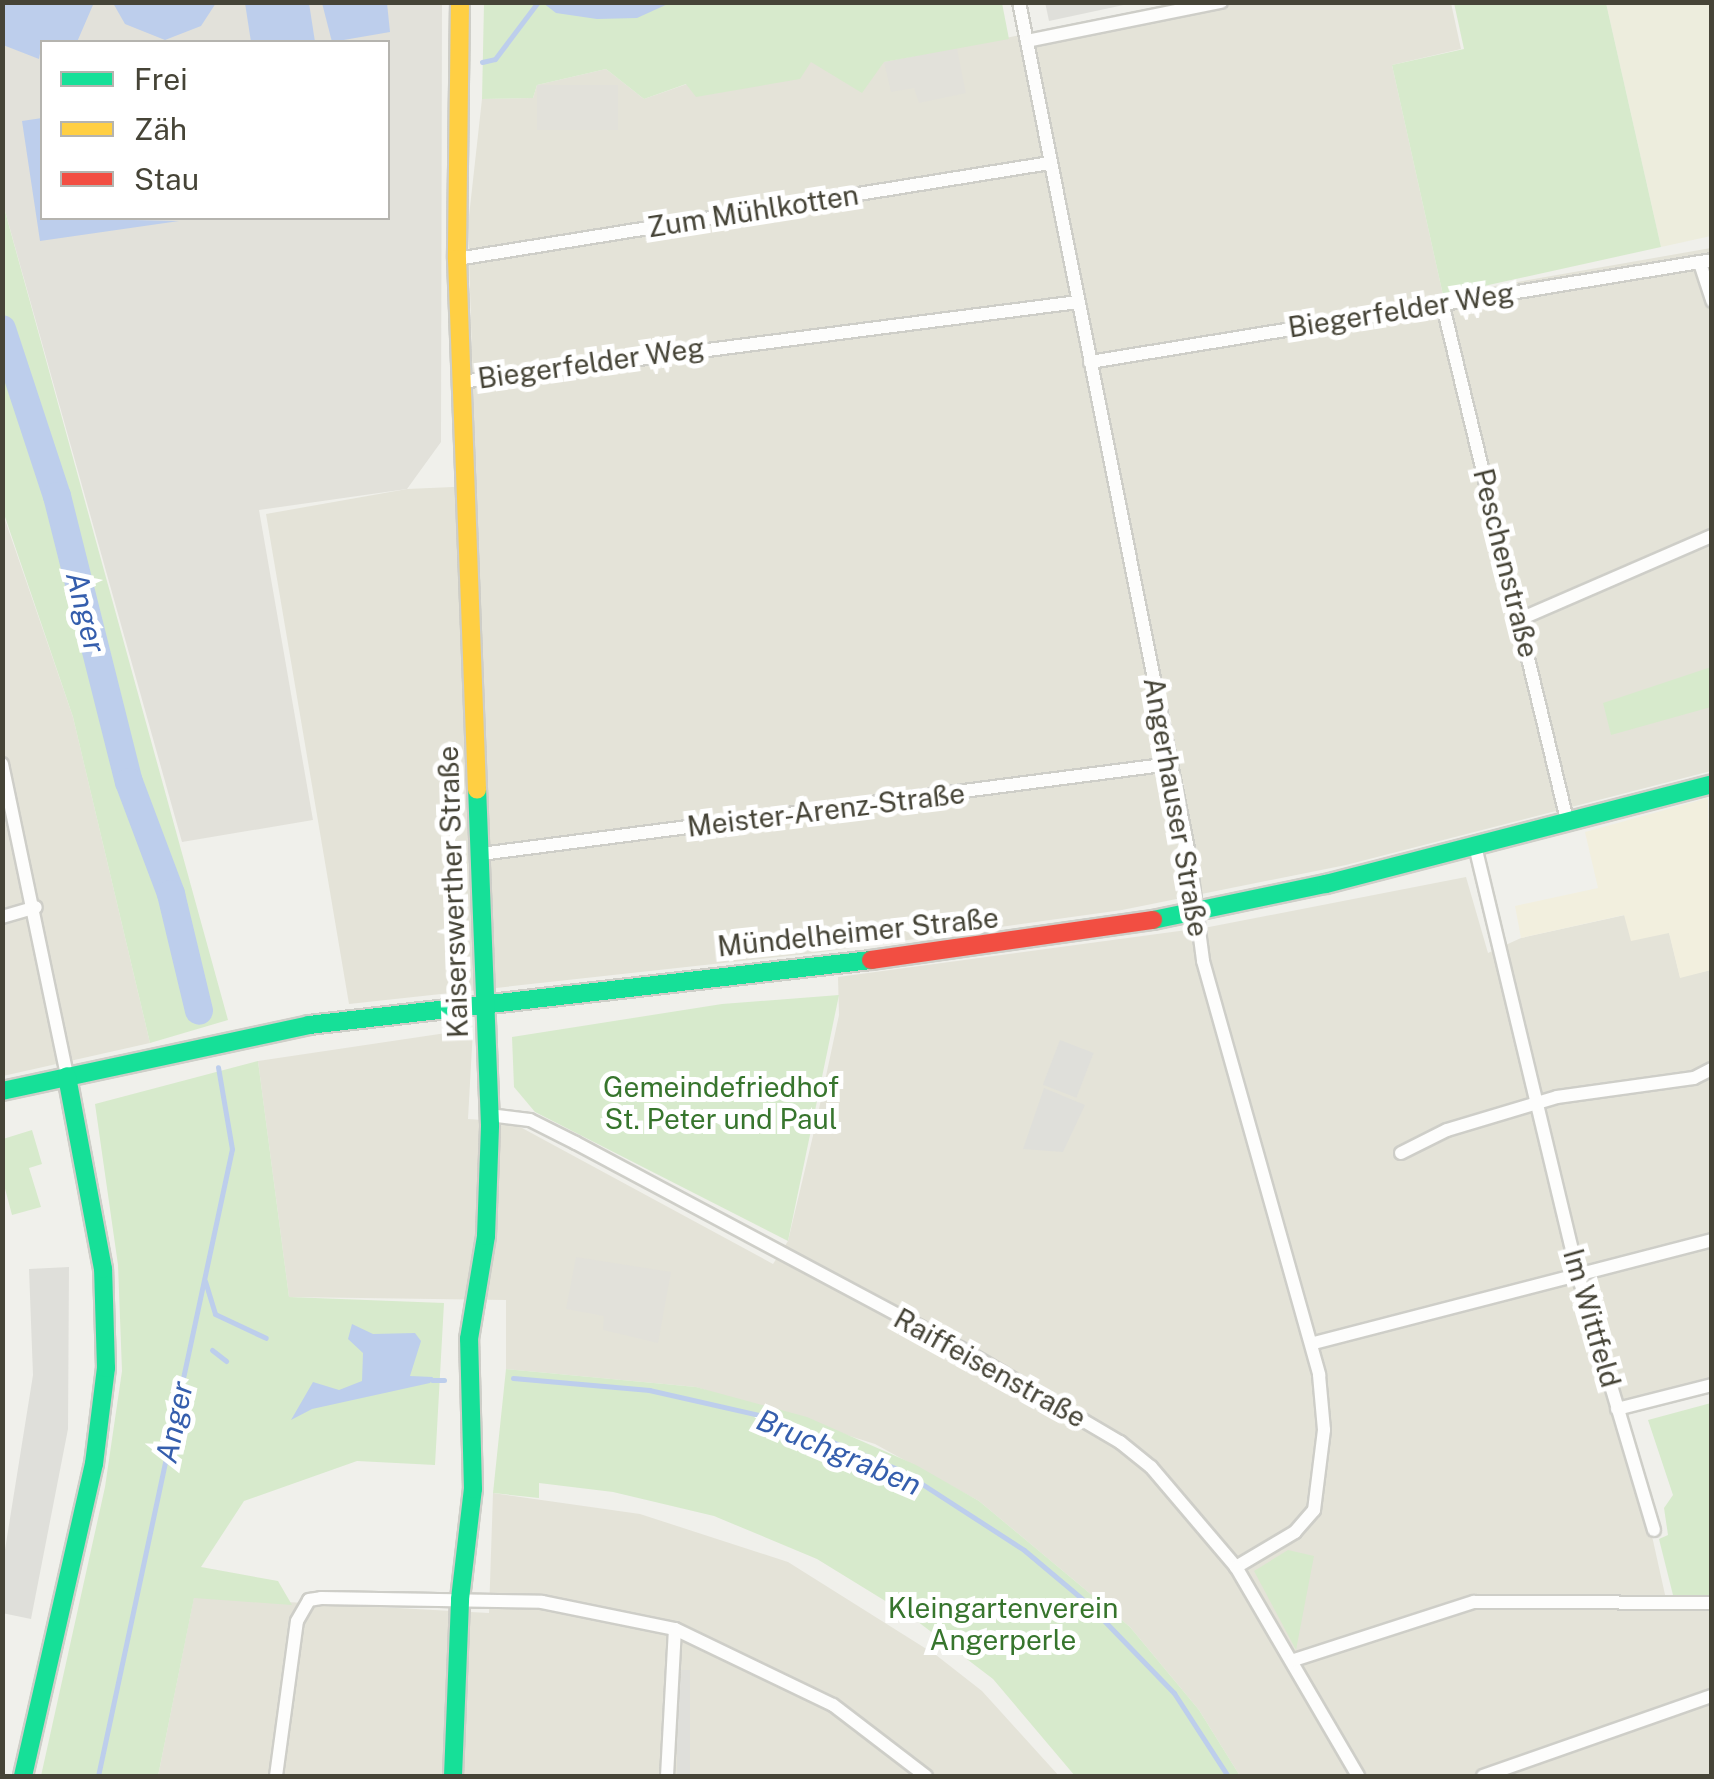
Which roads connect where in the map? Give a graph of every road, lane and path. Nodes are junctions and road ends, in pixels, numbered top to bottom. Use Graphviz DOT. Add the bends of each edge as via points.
graph roads {
  1 [pos="460,2"];
  2 [pos="1019,2"];
  3 [pos="1221,2"];
  4 [pos="1027,41"];
  5 [pos="1050,162"];
  6 [pos="457,259"];
  7 [pos="1706,262"];
  8 [pos="1712,301"];
  9 [pos="1078,302"];
  10 [pos="1442,302"];
  11 [pos="1090,362"];
  12 [pos="461,382"];
  13 [pos="1712,536"];
  14 [pos="1520,618"];
  15 [pos="2,764"];
  16 [pos="1170,764"];
  17 [pos="1712,784"];
  18 [pos="1568,824"];
  19 [pos="1476,846"];
  20 [pos="481,854"];
  21 [pos="36,907"];
  22 [pos="1196,912"];
  23 [pos="2,917"];
  24 [pos="486,1005"];
  25 [pos="1712,1069"];
  26 [pos="68,1076"];
  27 [pos="2,1092"];
  28 [pos="1537,1104"];
  29 [pos="489,1115"];
  30 [pos="1400,1153"];
  31 [pos="1712,1240"];
  32 [pos="1578,1275"];
  33 [pos="1314,1343"];
  34 [pos="1712,1386"];
  35 [pos="1617,1408"];
  36 [pos="1654,1530"];
  37 [pos="1236,1567"];
  38 [pos="460,1599"];
  39 [pos="1712,1603"];
  40 [pos="675,1629"];
  41 [pos="1294,1660"];
  42 [pos="1712,1696"];
  43 [pos="22,1776"];
  44 [pos="276,1776"];
  45 [pos="454,1776"];
  46 [pos="667,1776"];
  47 [pos="926,1776"];
  48 [pos="1358,1776"];
  49 [pos="1483,1776"];
  1 -- 6 [label="street, Kaiserswerther Straße"];
  2 -- 4 [label="street, Angerhauser Straße"];
  3 -- 4 [label="street"];
  4 -- 5 [label="street, Angerhauser Straße"];
  5 -- 6 [label="street, Zum Mühlkotten"];
  5 -- 9 [label="street, Angerhauser Straße"];
  6 -- 12 [label="street, Kaiserswerther Straße"];
  7 -- 8 [label="street"];
  7 -- 10 [label="street, Biegerfelder Weg"];
  9 -- 11 [label="street, Angerhauser Straße"];
  9 -- 12 [label="street, Biegerfelder Weg"];
  10 -- 11 [label="street, Biegerfelder Weg"];
  10 -- 14 [label="street, Peschenstraße"];
  11 -- 16 [label="street, Angerhauser Straße"];
  12 -- 20 [label="street, Kaiserswerther Straße"];
  13 -- 14 [label="street"];
  14 -- 18 [label="street, Peschenstraße"];
  15 -- 21 [label="street"];
  16 -- 20 [label="street, Meister-Arenz-Straße"];
  16 -- 22 [label="street, Angerhauser Straße"];
  17 -- 18 [label="street, Mündelheimer Straße"];
  18 -- 19 [label="street, Mündelheimer Straße"];
  19 -- 22 [label="street, Mündelheimer Straße"];
  19 -- 28 [label="street, Im Wittfeld"];
  20 -- 24 [label="street, Kaiserswerther Straße"];
  21 -- 23 [label="street"];
  21 -- 26 [label="street"];
  22 -- 24 [label="street, Mündelheimer Straße" via="1018,942"];
  22 -- 33 [label="street, Angerhauser Straße" via="1203,962"];
  24 -- 26 [label="street, Mündelheimer Straße" via="309,1025"];
  24 -- 29 [label="street, Kaiserswerther Straße"];
  25 -- 28 [label="street" via="1694,1078"];
  26 -- 27 [label="street, Mündelheimer Straße"];
  26 -- 43 [label="street" via="103,1269 106,1368 94,1464"];
  28 -- 30 [label="street" via="1447,1130"];
  28 -- 32 [label="street, Im Wittfeld"];
  29 -- 37 [label="street, Raiffeisenstraße" via="530,1120 576,1143 1085,1420 1152,1468"];
  29 -- 38 [label="street, Kaiserswerther Straße" via="486,1236 469,1339 473,1490"];
  31 -- 32 [label="street"];
  32 -- 33 [label="street"];
  32 -- 35 [label="street, Im Wittfeld"];
  33 -- 37 [label="street, Angerhauser Straße" via="1324,1430 1314,1510 1295,1532"];
  34 -- 35 [label="street"];
  35 -- 36 [label="street, Im Wittfeld"];
  37 -- 41 [label="street, Raiffeisenstraße"];
  38 -- 40 [label="street" via="542,1602"];
  38 -- 44 [label="street" via="309,1600 297,1622"];
  38 -- 45 [label="street, Kaiserswerther Straße"];
  39 -- 41 [label="street" via="1474,1602"];
  40 -- 46 [label="street"];
  40 -- 47 [label="street" via="833,1705"];
  41 -- 48 [label="street, Raiffeisenstraße"];
  42 -- 49 [label="street"];
}
